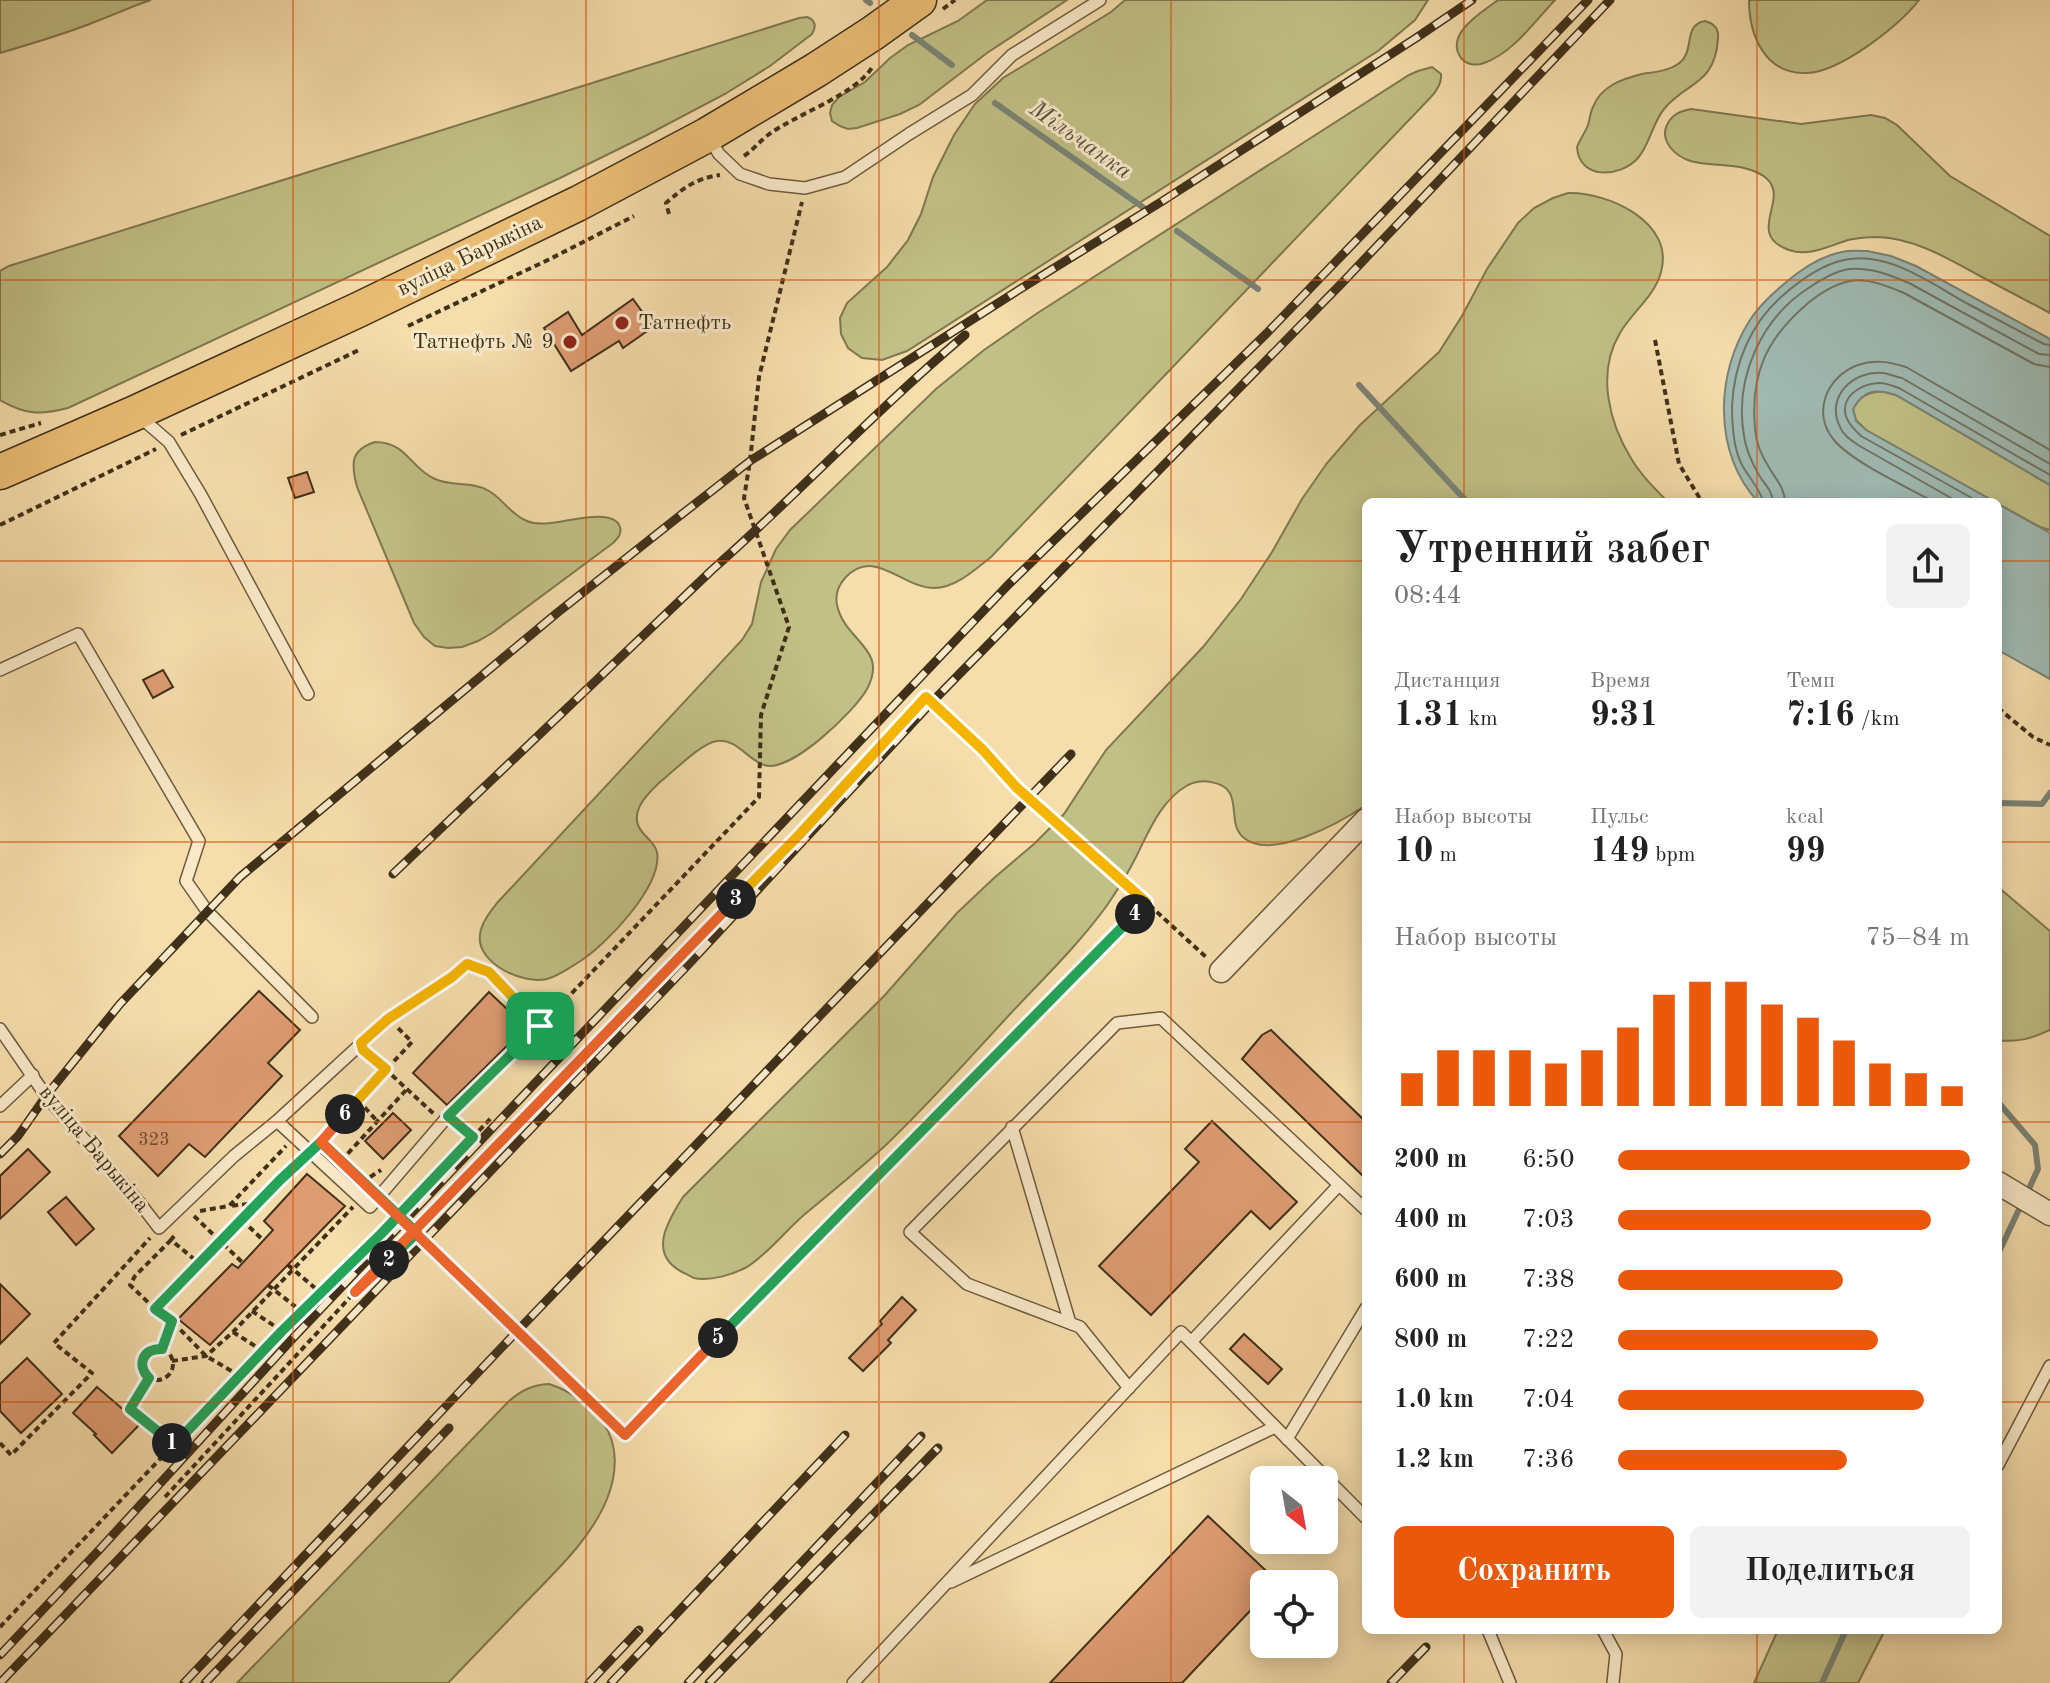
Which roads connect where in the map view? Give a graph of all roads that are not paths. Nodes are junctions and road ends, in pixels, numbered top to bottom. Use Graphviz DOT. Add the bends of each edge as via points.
graph roads {
  1 [pos="919,0"];
  2 [pos="1100,0"];
  3 [pos="707,135"];
  4 [pos="135,413"];
  5 [pos="6,466"];
  6 [pos="0,670"];
  7 [pos="308,694"];
  8 [pos="1362,824"];
  9 [pos="1221,971"];
  10 [pos="312,1017"];
  11 [pos="0,1029"];
  12 [pos="33,1075"];
  13 [pos="0,1106"];
  14 [pos="277,1121"];
  15 [pos="1012,1127"];
  16 [pos="1339,1185"];
  17 [pos="2002,1185"];
  18 [pos="1362,1206"];
  19 [pos="2050,1214"];
  20 [pos="1362,1315"];
  21 [pos="1070,1323"];
  22 [pos="1191,1342"];
  23 [pos="2050,1366"];
  24 [pos="1129,1388"];
  25 [pos="1275,1427"];
  26 [pos="1287,1439"];
  27 [pos="2002,1457"];
  28 [pos="1362,1514"];
  29 [pos="944,1585"];
  30 [pos="1490,1634"];
  31 [pos="1605,1634"];
  32 [pos="853,1683"];
  33 [pos="1510,1683"];
  34 [pos="1613,1683"];
  1 -- 3 [label="main road, вуліца Барыкіна"];
  2 -- 3 [label="lane" via="1012,55 972,95 845,177 805,188 769,184 740,174"];
  3 -- 4 [label="main road, вуліца Барыкіна" via="565,210"];
  4 -- 5 [label="main road, вуліца Барыкіна"];
  4 -- 7 [label="lane" via="169,442"];
  6 -- 10 [label="lane" via="78,634 199,841 186,881 207,911"];
  8 -- 9 [label="street"];
  11 -- 12 [label="lane, вуліца Барыкіна"];
  12 -- 13 [label="lane"];
  12 -- 14 [label="lane, вуліца Барыкіна" via="159,1228"];
  14 -- 14 [label="lane" via="388,1019 467,964 489,972 540,1026 448,1116 370,1207"];
  15 -- 16 [label="lane" via="1117,1023 1161,1018"];
  15 -- 21 [label="lane"];
  15 -- 21 [label="lane" via="910,1232 967,1284"];
  16 -- 18 [label="lane"];
  16 -- 22 [label="lane"];
  17 -- 19 [label="street"];
  20 -- 26 [label="lane"];
  21 -- 24 [label="lane" via="1080,1327"];
  22 -- 24 [label="lane" via="1181,1332"];
  22 -- 25 [label="lane"];
  23 -- 27 [label="lane"];
  24 -- 29 [label="lane"];
  25 -- 26 [label="lane"];
  25 -- 29 [label="lane"];
  26 -- 28 [label="lane"];
  29 -- 32 [label="lane"];
  30 -- 33 [label="lane"];
  31 -- 34 [label="lane" via="1616,1654"];
}
